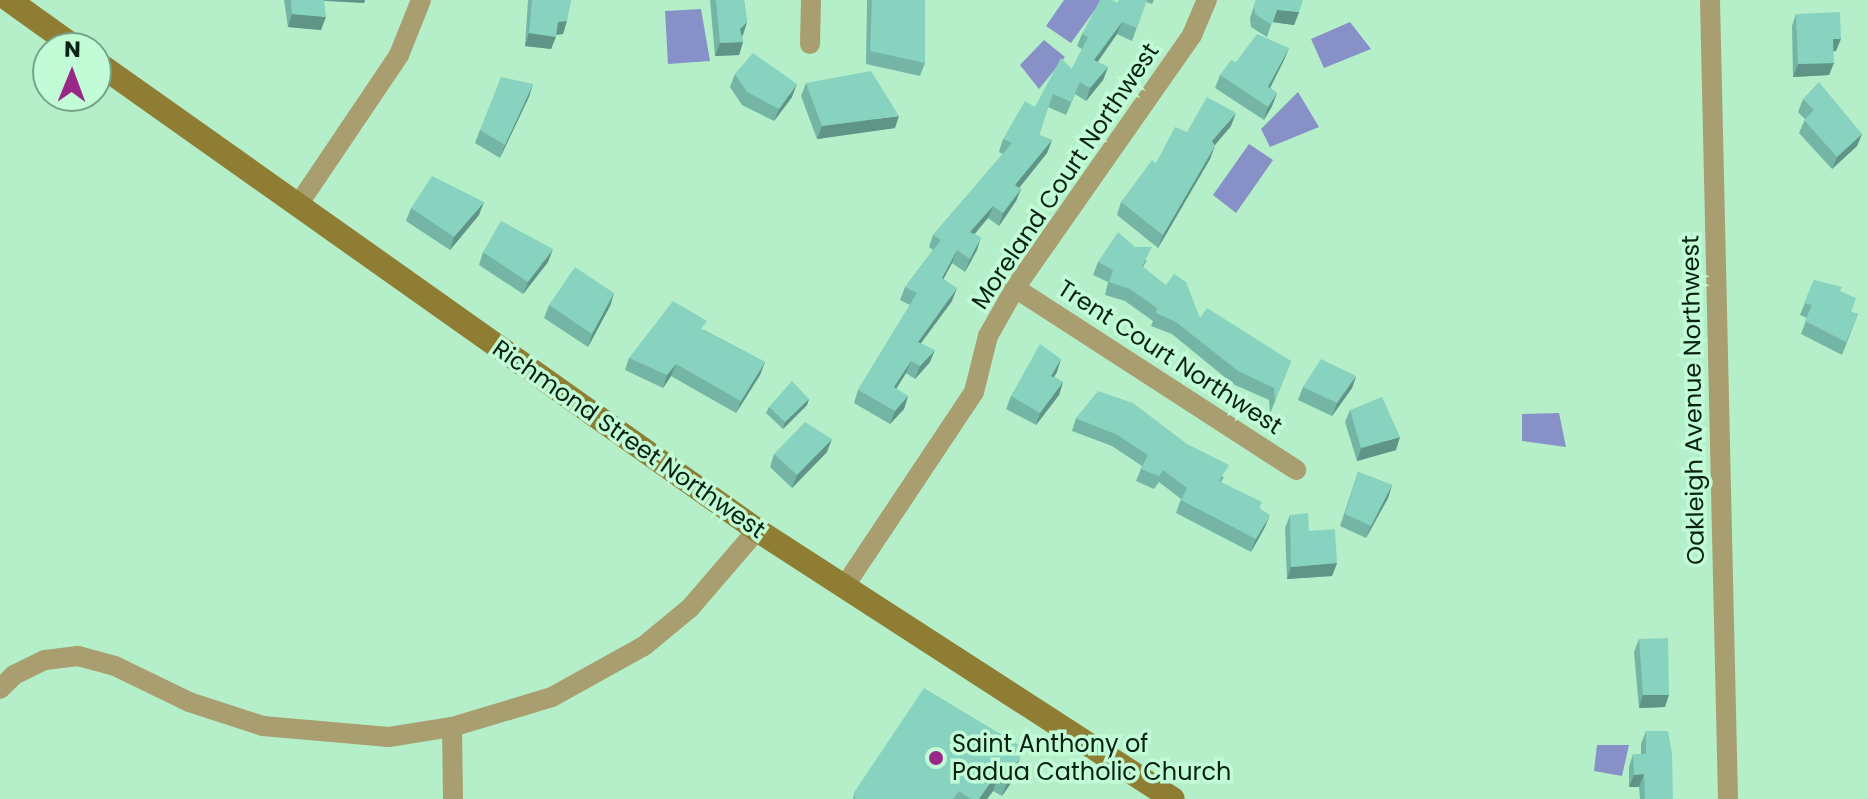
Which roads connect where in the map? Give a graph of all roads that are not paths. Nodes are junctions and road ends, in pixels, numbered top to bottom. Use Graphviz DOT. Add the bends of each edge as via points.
graph roads {
  1 [pos="9,0"];
  2 [pos="421,0"];
  3 [pos="811,0"];
  4 [pos="1207,0"];
  5 [pos="1710,0"];
  6 [pos="54,32"];
  7 [pos="810,44"];
  8 [pos="112,73"];
  9 [pos="298,205"];
  10 [pos="1015,288"];
  11 [pos="1296,470"];
  12 [pos="757,530"];
  13 [pos="844,587"];
  14 [pos="0,689"];
  15 [pos="452,727"];
  16 [pos="453,799"];
  17 [pos="1173,799"];
  18 [pos="1728,799"];
  1 -- 6 [label="street"];
  2 -- 9 [label="street" via="399,55"];
  3 -- 7 [label="street"];
  4 -- 10 [label="street, Moreland Court Northwest" via="1179,55"];
  5 -- 18 [label="street, Oakleigh Avenue Northwest"];
  8 -- 9 [label="street, Richmond Street Northwest"];
  9 -- 12 [label="street, Richmond Street Northwest"];
  10 -- 11 [label="street, Trent Court Northwest"];
  10 -- 13 [label="street, Moreland Court Northwest" via="988,336 974,392"];
  12 -- 13 [label="street, Richmond Street Northwest"];
  12 -- 15 [label="street" via="690,608 644,646 552,697"];
  13 -- 17 [label="street, Richmond Street Northwest"];
  14 -- 15 [label="street" via="14,675 45,660 78,656 263,726 389,737"];
  15 -- 16 [label="street"];
}
